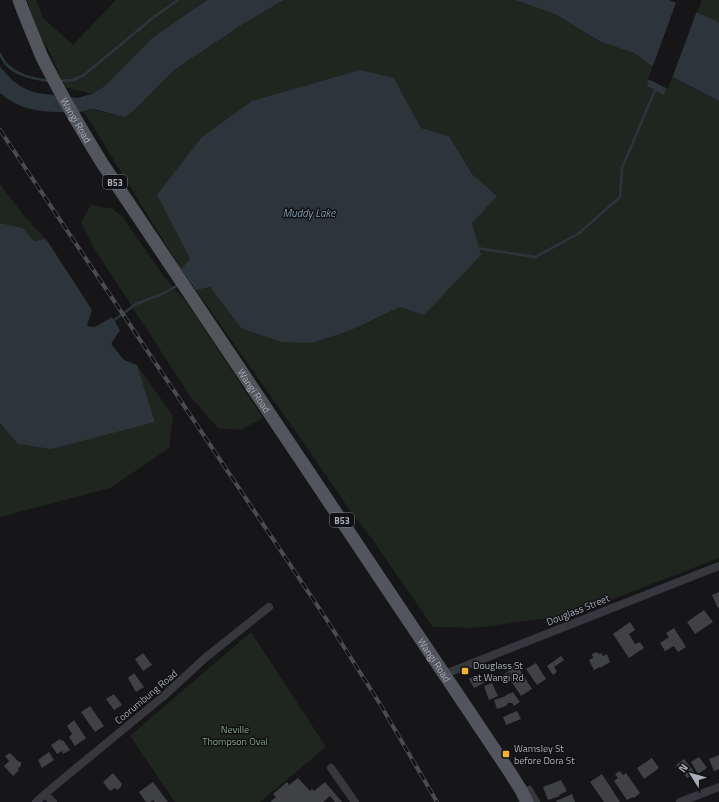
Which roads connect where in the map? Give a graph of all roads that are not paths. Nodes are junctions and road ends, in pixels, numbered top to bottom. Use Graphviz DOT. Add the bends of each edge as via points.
graph roads {
  1 [pos="19,0"];
  2 [pos="719,566"];
  3 [pos="269,607"];
  4 [pos="445,674"];
  5 [pos="331,768"];
  6 [pos="509,771"];
  7 [pos="719,787"];
  8 [pos="45,794"];
  9 [pos="528,796"];
  10 [pos="36,802"];
  11 [pos="53,802"];
  12 [pos="356,802"];
  13 [pos="521,802"];
  14 [pos="536,802"];
  15 [pos="680,802"];
  1 -- 4 [label="main road, Wangi Road / B53" via="53,77 102,163"];
  2 -- 4 [label="street, Douglass Street"];
  3 -- 8 [label="street, Coorumbung Road"];
  4 -- 6 [label="main road, Wangi Road / B53"];
  5 -- 12 [label="street"];
  6 -- 9 [label="main road, B53"];
  6 -- 13 [label="main road, B53"];
  7 -- 15 [label="street"];
  8 -- 10 [label="street, Coorumbung Road"];
  8 -- 11 [label="street"];
  9 -- 14 [label="street"];
}
